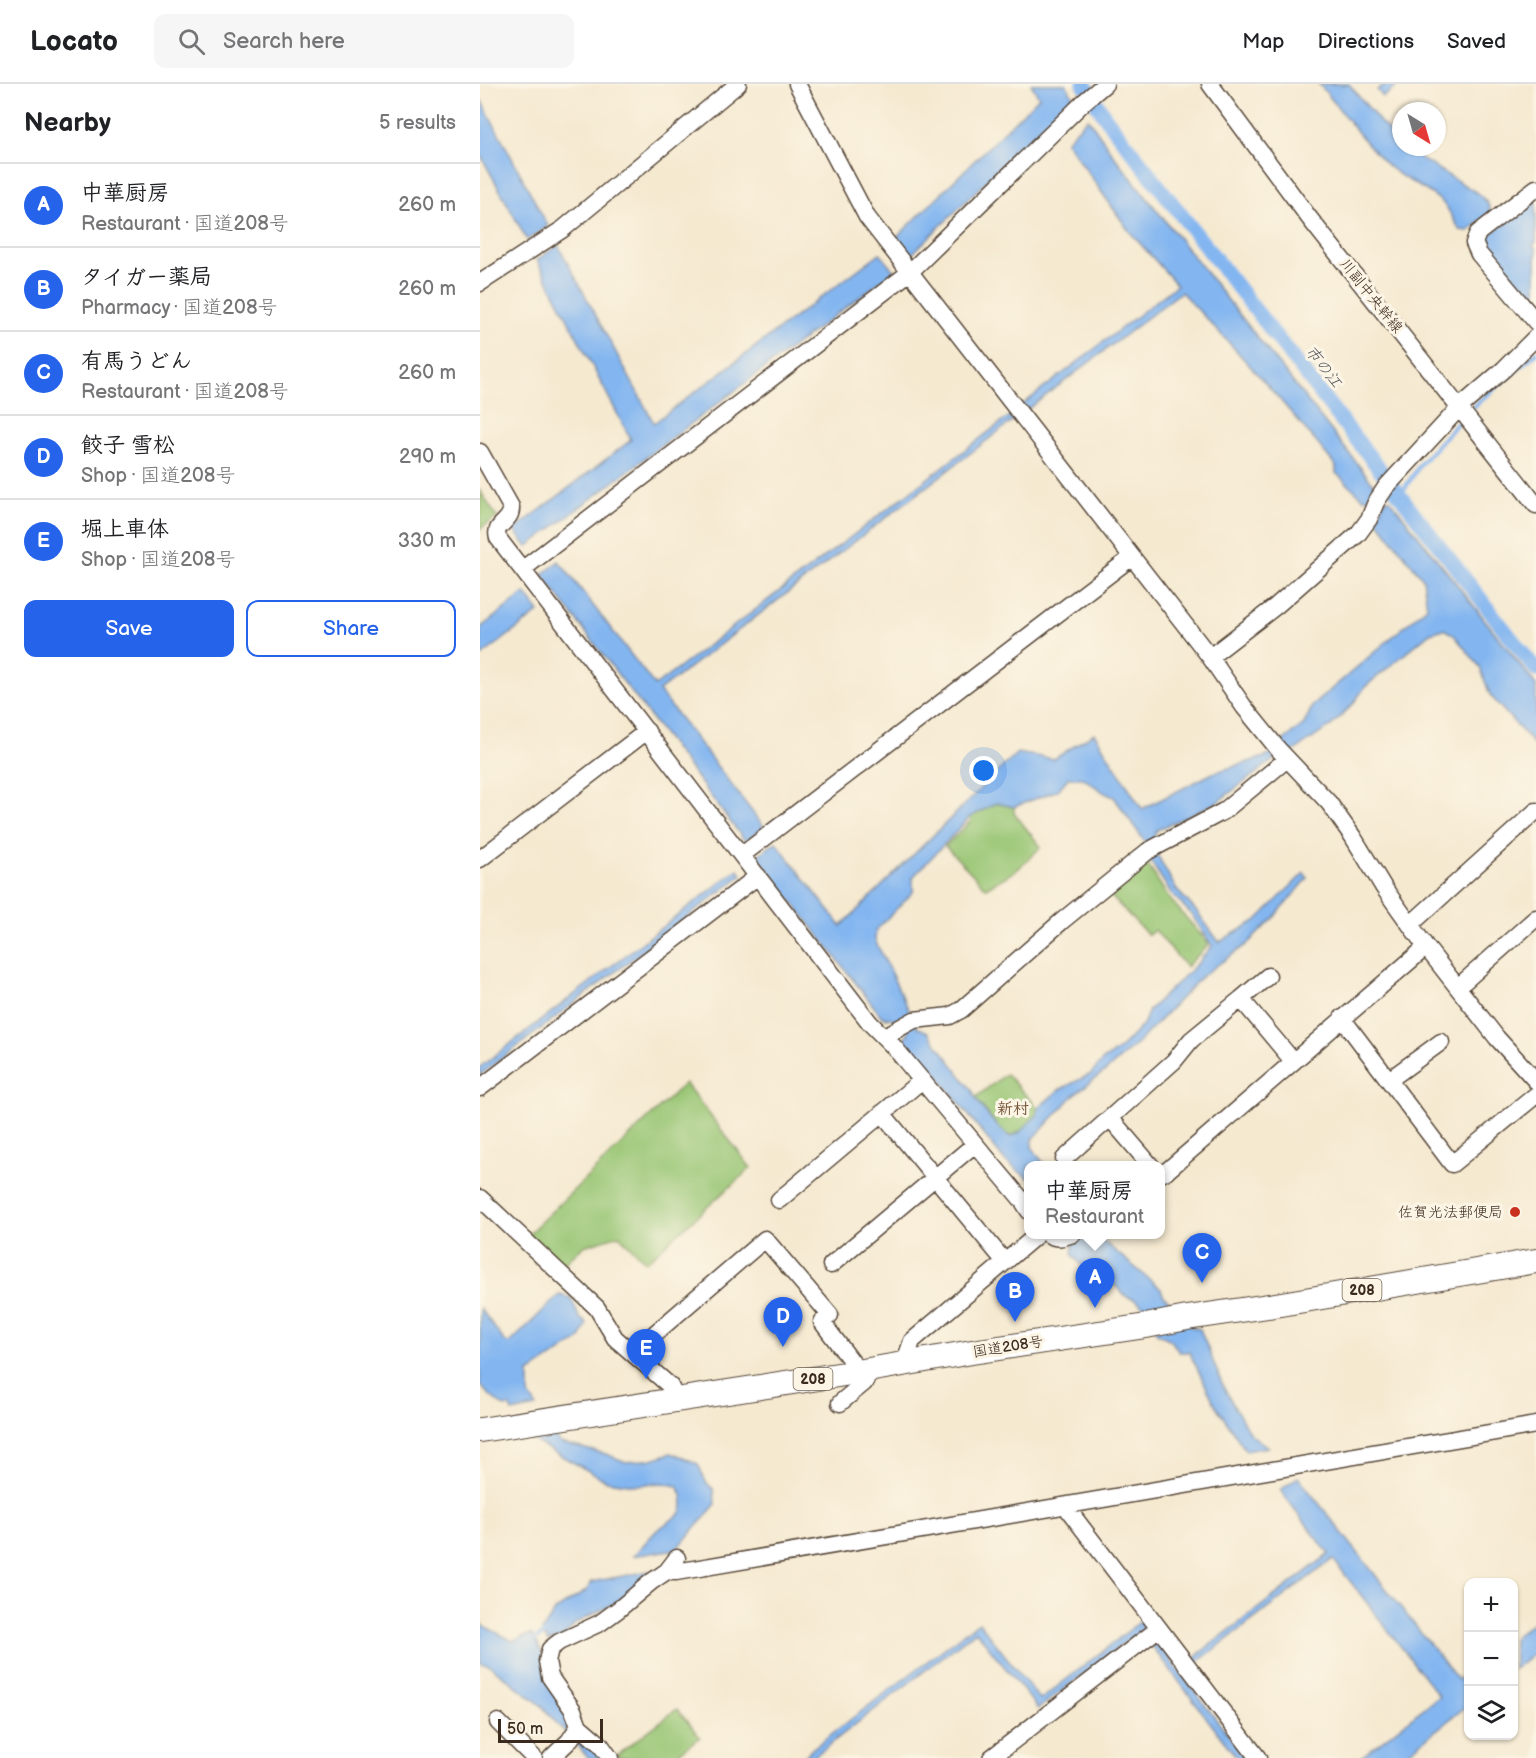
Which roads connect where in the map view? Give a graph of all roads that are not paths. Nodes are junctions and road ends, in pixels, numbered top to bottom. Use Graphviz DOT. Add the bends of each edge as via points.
graph roads {
  1 [pos="738,84"];
  2 [pos="797,84"];
  3 [pos="1210,84"];
  4 [pos="1095,92"];
  5 [pos="1536,188"];
  6 [pos="910,272"];
  7 [pos="480,283"];
  8 [pos="1536,322"];
  9 [pos="1536,337"];
  10 [pos="1460,407"];
  11 [pos="480,452"];
  12 [pos="1536,505"];
  13 [pos="1132,557"];
  14 [pos="523,569"];
  15 [pos="1210,657"];
  16 [pos="646,731"];
  17 [pos="1283,755"];
  18 [pos="1536,811"];
  19 [pos="742,855"];
  20 [pos="480,859"];
  21 [pos="758,876"];
  22 [pos="1536,918"];
  23 [pos="1410,925"];
  24 [pos="1426,947"];
  25 [pos="1268,976"];
  26 [pos="1458,987"];
  27 [pos="1241,999"];
  28 [pos="1342,1018"];
  29 [pos="885,1036"];
  30 [pos="1441,1042"];
  31 [pos="1293,1061"];
  32 [pos="922,1080"];
  33 [pos="1389,1080"];
  34 [pos="1536,1081"];
  35 [pos="480,1088"];
  36 [pos="1536,1095"];
  37 [pos="882,1113"];
  38 [pos="1110,1118"];
  39 [pos="975,1144"];
  40 [pos="1064,1159"];
  41 [pos="1146,1161"];
  42 [pos="1165,1172"];
  43 [pos="935,1177"];
  44 [pos="480,1198"];
  45 [pos="779,1200"];
  46 [pos="1024,1203"];
  47 [pos="1032,1239"];
  48 [pos="1536,1261"];
  49 [pos="1005,1262"];
  50 [pos="831,1265"];
  51 [pos="632,1353"];
  52 [pos="904,1364"];
  53 [pos="862,1371"];
  54 [pos="677,1400"];
  55 [pos="840,1403"];
  56 [pos="1536,1425"];
  57 [pos="480,1430"];
  58 [pos="1068,1505"];
  59 [pos="1158,1629"];
  60 [pos="498,1722"];
  61 [pos="579,1726"];
  62 [pos="534,1758"];
  63 [pos="551,1758"];
  64 [pos="610,1758"];
  65 [pos="991,1758"];
  66 [pos="1258,1758"];
  1 -- 7 [label="street" via="563,229"];
  2 -- 6 [label="street" via="867,217"];
  3 -- 10 [label="street, 川副中央幹線" via="1310,219"];
  4 -- 6 [label="street"];
  5 -- 8 [label="street" via="1478,233 1474,243"];
  6 -- 13 [label="street"];
  6 -- 14 [label="street"];
  9 -- 10 [label="street"];
  10 -- 12 [label="street, 川副中央幹線"];
  10 -- 15 [label="street" via="1385,489 1358,534"];
  11 -- 14 [label="street" via="511,507 508,519 497,528 498,538"];
  13 -- 15 [label="street"];
  13 -- 19 [label="street"];
  14 -- 16 [label="street"];
  15 -- 17 [label="street"];
  16 -- 19 [label="street"];
  16 -- 20 [label="street"];
  17 -- 23 [label="street" via="1329,804"];
  17 -- 29 [label="street" via="1224,811 1151,848 961,1010 908,1024"];
  18 -- 23 [label="street"];
  19 -- 21 [label="street"];
  21 -- 29 [label="street" via="870,1023"];
  21 -- 35 [label="street"];
  22 -- 26 [label="street"];
  23 -- 24 [label="street"];
  24 -- 26 [label="street"];
  24 -- 28 [label="street"];
  25 -- 27 [label="street"];
  26 -- 34 [label="street"];
  27 -- 31 [label="street"];
  27 -- 38 [label="street" via="1191,1040 1174,1062"];
  28 -- 31 [label="street"];
  28 -- 33 [label="street"];
  29 -- 32 [label="street"];
  30 -- 33 [label="street"];
  31 -- 42 [label="street"];
  32 -- 37 [label="street"];
  32 -- 39 [label="street"];
  33 -- 36 [label="street" via="1452,1164"];
  37 -- 43 [label="street"];
  37 -- 45 [label="street"];
  38 -- 40 [label="street"];
  38 -- 41 [label="street"];
  39 -- 43 [label="street"];
  39 -- 46 [label="street"];
  43 -- 49 [label="street"];
  43 -- 50 [label="street"];
  44 -- 51 [label="street" via="597,1308 615,1338"];
  47 -- 49 [label="street"];
  48 -- 52 [label="highway, 国道208号 / 208"];
  49 -- 52 [label="street" via="912,1341"];
  51 -- 53 [label="street" via="765,1239 830,1315 822,1322"];
  51 -- 54 [label="street" via="670,1386"];
  52 -- 53 [label="highway, 国道208号 / 208"];
  53 -- 54 [label="highway, 国道208号 / 208"];
  53 -- 55 [label="street" via="864,1383"];
  54 -- 57 [label="highway, 国道208号 / 208"];
  56 -- 58 [label="street"];
  58 -- 59 [label="street"];
  58 -- 61 [label="street" via="676,1572 672,1565 600,1623 549,1649 550,1677"];
  59 -- 65 [label="street"];
  59 -- 66 [label="street"];
  60 -- 62 [label="street"];
  61 -- 63 [label="street"];
  61 -- 64 [label="street"];
}
